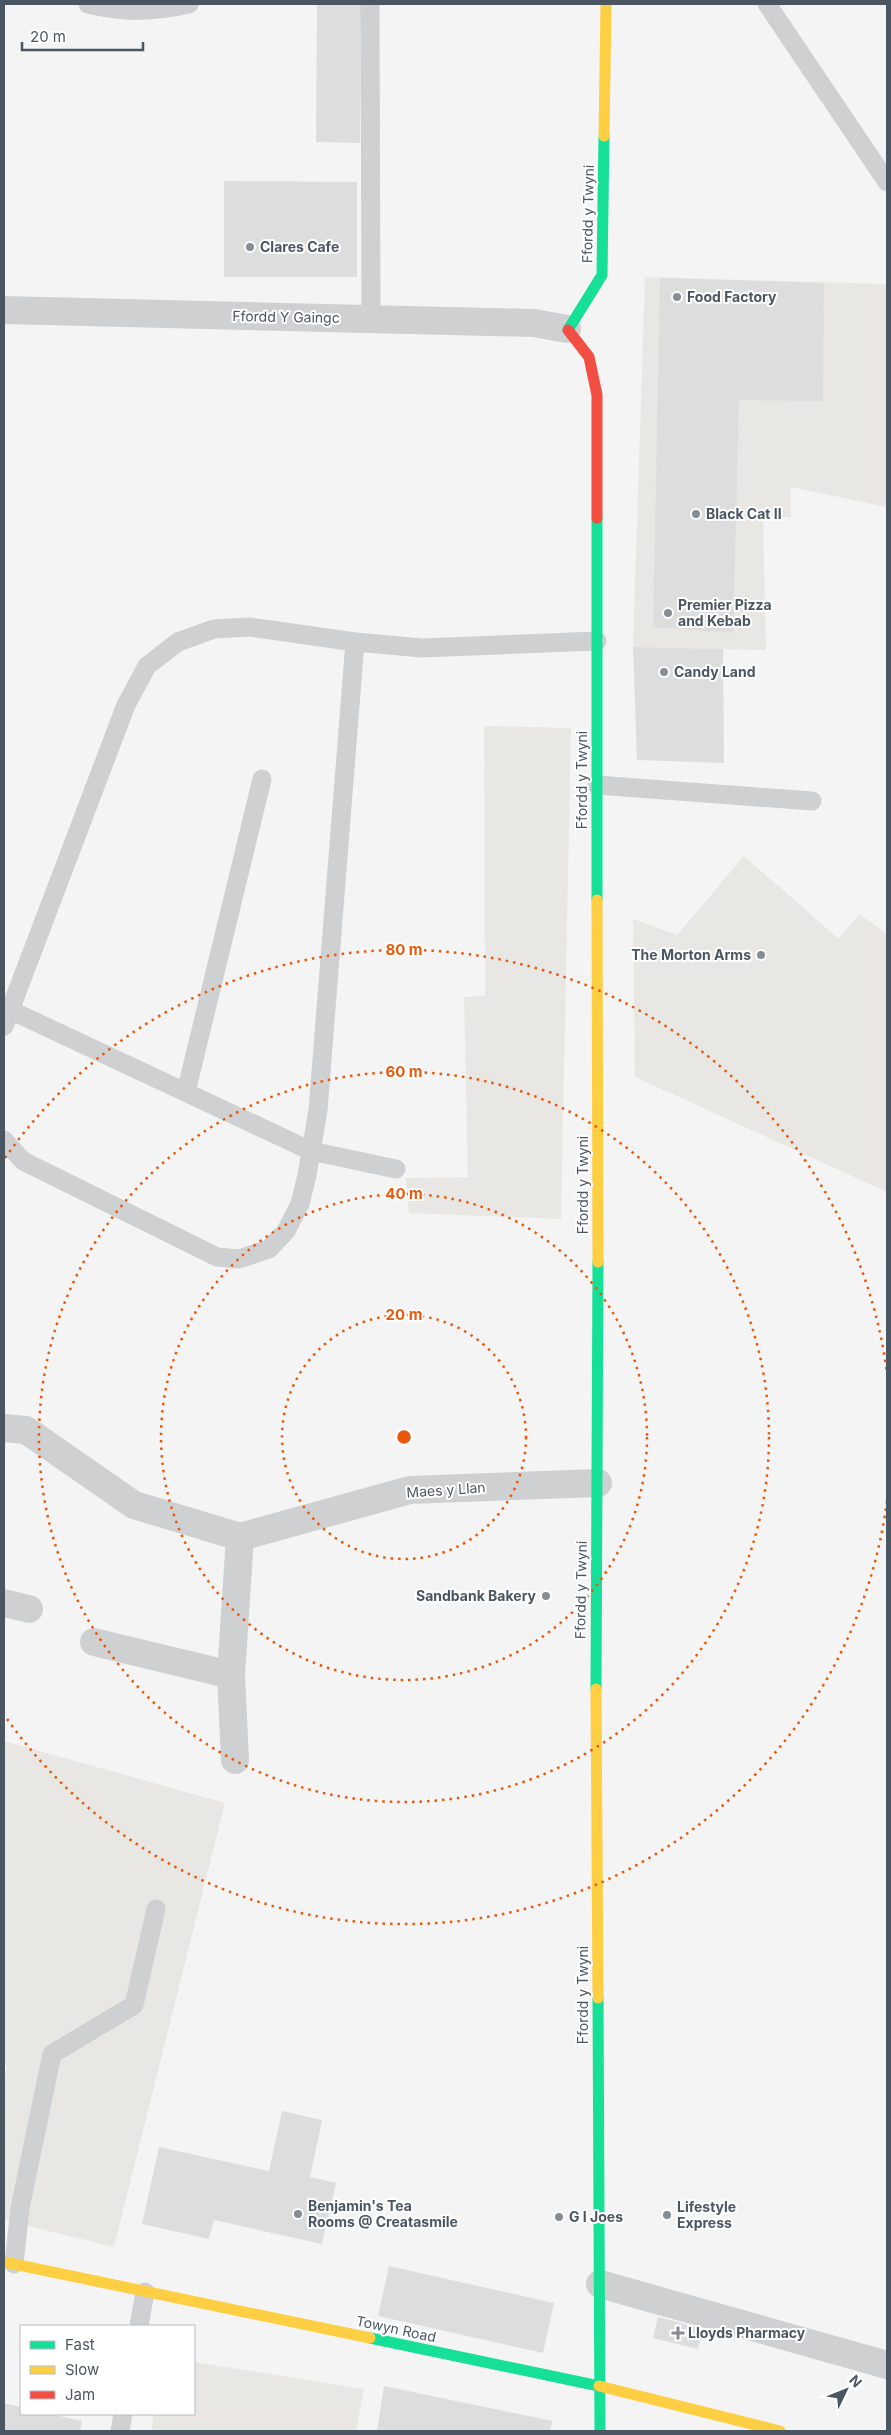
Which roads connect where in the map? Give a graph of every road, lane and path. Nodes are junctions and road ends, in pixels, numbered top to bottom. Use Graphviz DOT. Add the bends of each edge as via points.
graph roads {
  1 [pos="88,4"];
  2 [pos="189,4"];
  3 [pos="370,4"];
  4 [pos="606,4"];
  5 [pos="766,4"];
  6 [pos="887,182"];
  7 [pos="4,310"];
  8 [pos="371,319"];
  9 [pos="567,329"];
  10 [pos="597,641"];
  11 [pos="355,642"];
  12 [pos="262,779"];
  13 [pos="597,785"];
  14 [pos="812,802"];
  15 [pos="7,1018"];
  16 [pos="186,1092"];
  17 [pos="4,1140"];
  18 [pos="311,1151"];
  19 [pos="396,1169"];
  20 [pos="4,1428"];
  21 [pos="598,1483"];
  22 [pos="240,1537"];
  23 [pos="94,1642"];
  24 [pos="231,1675"];
  25 [pos="235,1760"];
  26 [pos="156,1909"];
  27 [pos="9,2263"];
  28 [pos="600,2284"];
  29 [pos="145,2292"];
  30 [pos="139,2325"];
  31 [pos="887,2365"];
  32 [pos="600,2386"];
  33 [pos="123,2415"];
  34 [pos="120,2431"];
  35 [pos="600,2431"];
  36 [pos="780,2431"];
  1 -- 2 [label="lane" via="109,9 159,11"];
  3 -- 8 [label="lane"];
  4 -- 9 [label="street, Ffordd y Twyni" via="602,275"];
  5 -- 6 [label="lane"];
  7 -- 8 [label="street, Ffordd Y Gaingc"];
  8 -- 9 [label="street, Ffordd Y Gaingc" via="534,323"];
  9 -- 10 [label="street, Ffordd y Twyni" via="589,357 597,395"];
  10 -- 11 [label="lane" via="422,648"];
  10 -- 13 [label="street, Ffordd y Twyni"];
  11 -- 15 [label="lane" via="249,627 214,629 178,642 147,666 126,705"];
  11 -- 18 [label="lane" via="318,1110"];
  12 -- 16 [label="lane"];
  13 -- 14 [label="lane"];
  13 -- 21 [label="street, Ffordd y Twyni"];
  15 -- 16 [label="lane"];
  16 -- 18 [label="lane"];
  17 -- 18 [label="lane" via="23,1161 217,1257 239,1259 268,1249 286,1232 300,1204"];
  18 -- 19 [label="lane"];
  20 -- 22 [label="street" via="26,1430 134,1505"];
  21 -- 22 [label="street, Maes y Llan" via="410,1490"];
  21 -- 28 [label="street, Ffordd y Twyni"];
  22 -- 24 [label="street"];
  23 -- 24 [label="street"];
  24 -- 25 [label="street"];
  26 -- 27 [label="lane" via="134,2005 52,2054"];
  27 -- 29 [label="street, Towyn Road"];
  28 -- 31 [label="street"];
  28 -- 32 [label="street, Ffordd y Twyni"];
  29 -- 30 [label="lane"];
  29 -- 32 [label="street, Towyn Road"];
  32 -- 35 [label="street, Ffordd y Twyni"];
  32 -- 36 [label="street, Towyn Road"];
  33 -- 34 [label="lane"];
}
